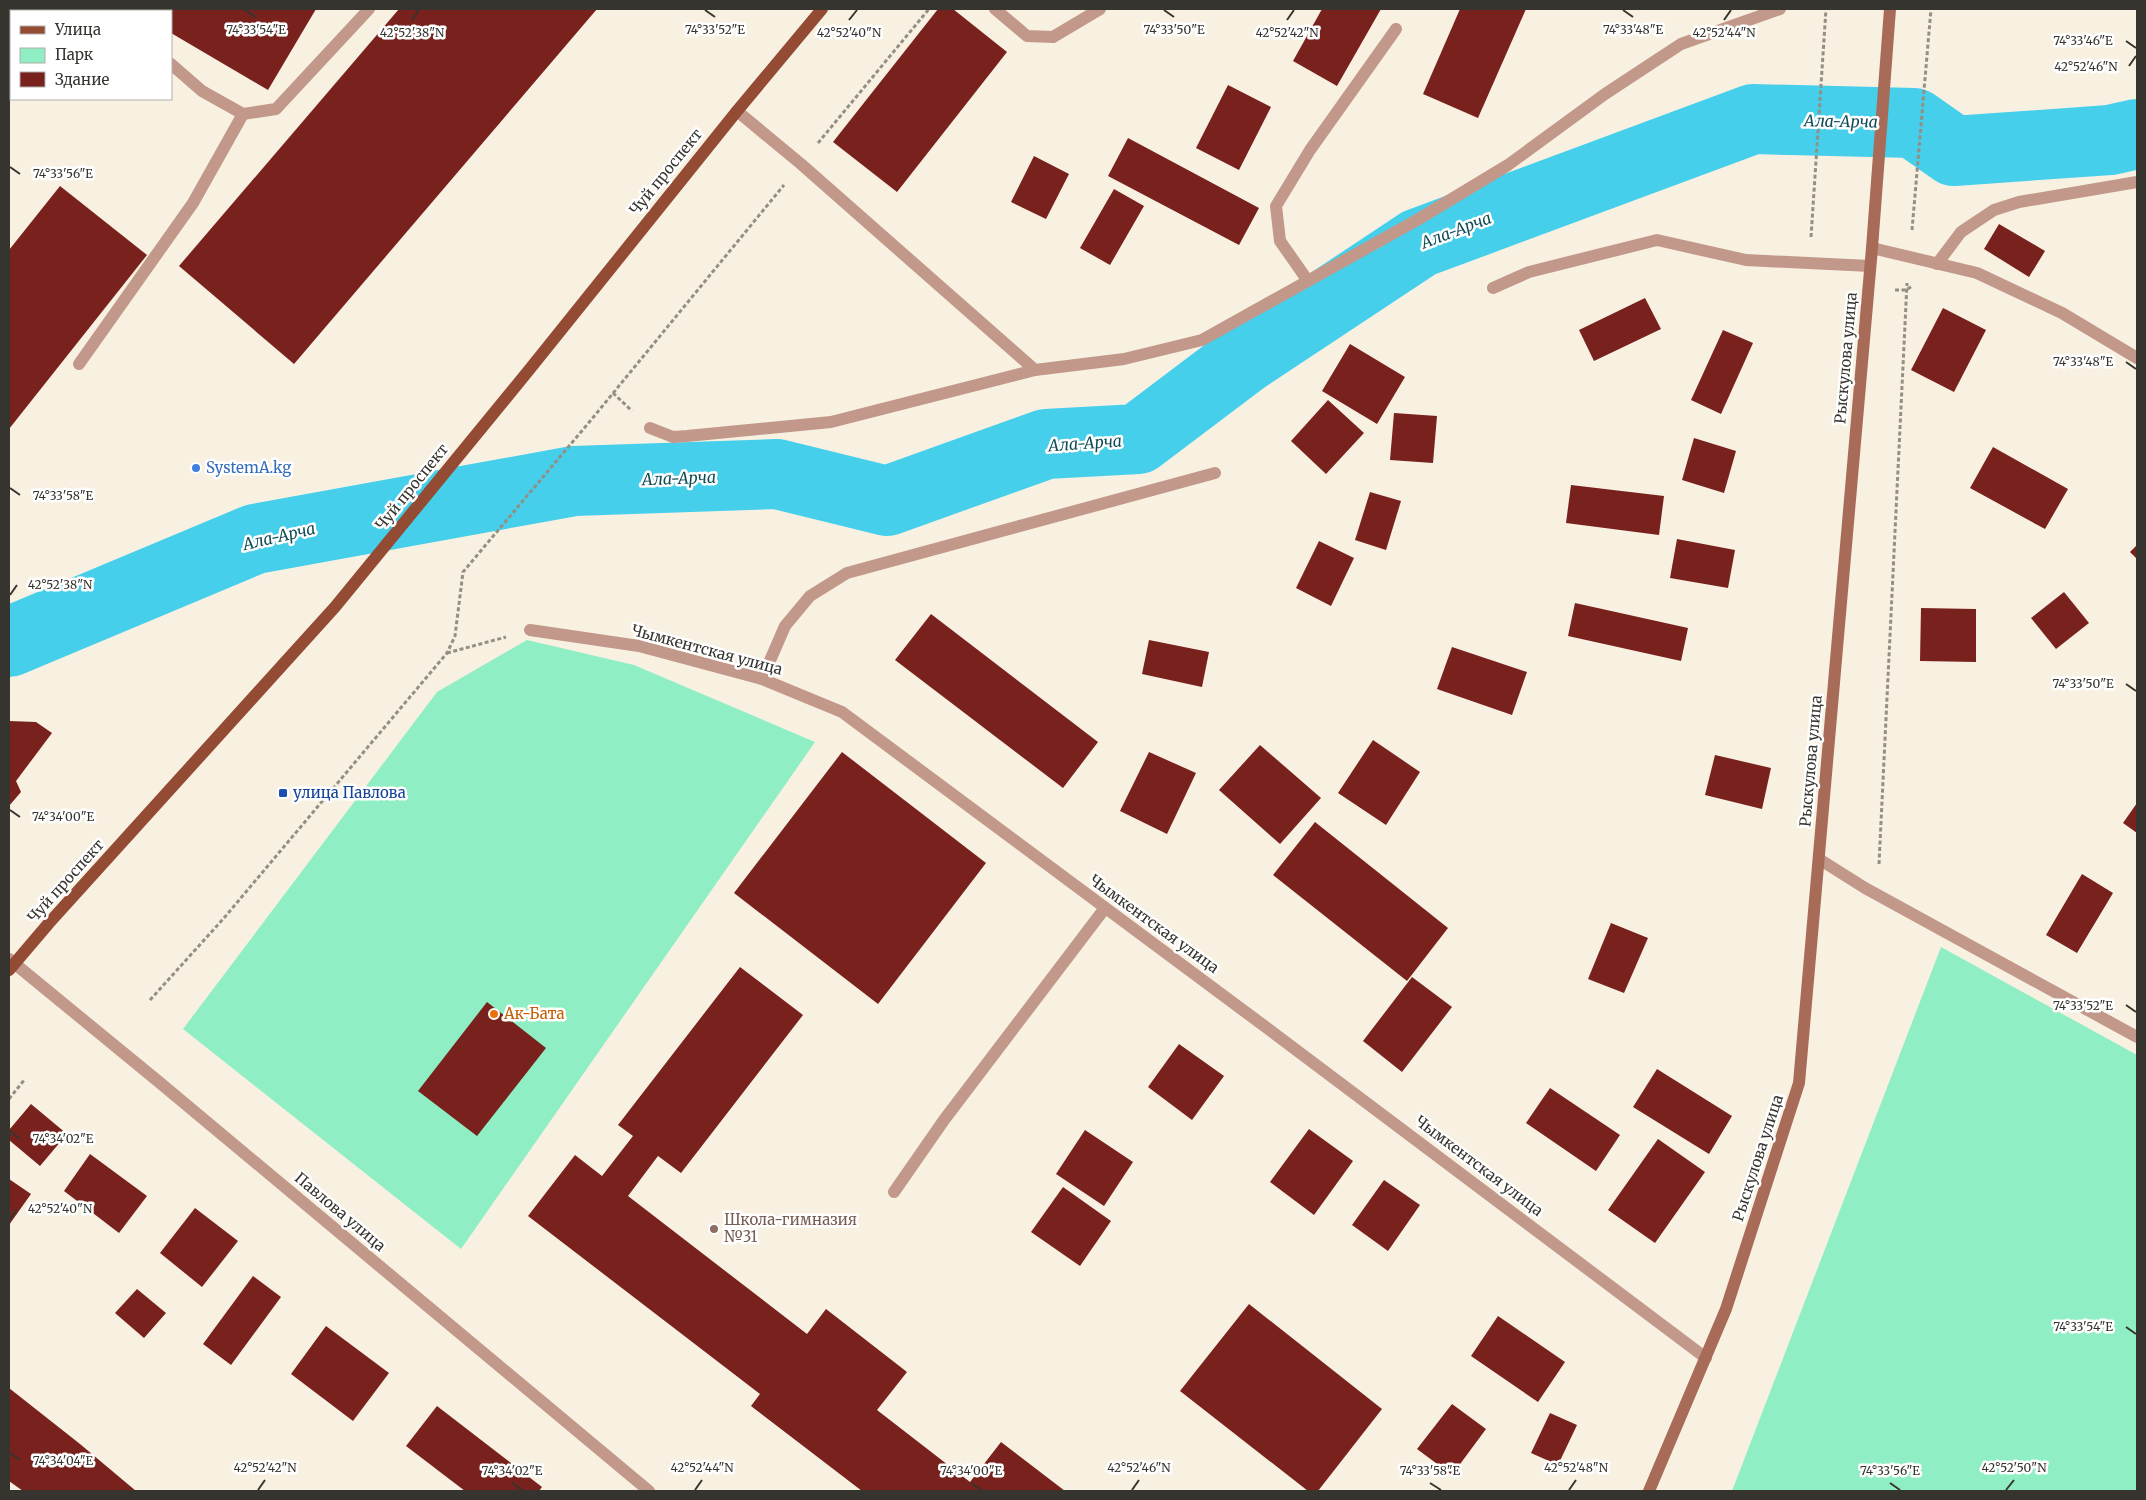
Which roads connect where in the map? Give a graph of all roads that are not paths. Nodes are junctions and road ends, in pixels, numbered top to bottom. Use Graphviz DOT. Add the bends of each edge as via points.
graph roads {
  1 [pos="369,9"];
  2 [pos="822,9"];
  3 [pos="995,9"];
  4 [pos="1100,9"];
  5 [pos="1780,9"];
  6 [pos="1890,9"];
  7 [pos="1396,30"];
  8 [pos="172,65"];
  9 [pos="737,110"];
  10 [pos="243,114"];
  11 [pos="2137,182"];
  12 [pos="1872,248"];
  13 [pos="1937,264"];
  14 [pos="1870,266"];
  15 [pos="1308,281"];
  16 [pos="1493,288"];
  17 [pos="2137,358"];
  18 [pos="79,364"];
  19 [pos="1035,370"];
  20 [pos="650,428"];
  21 [pos="1215,473"];
  22 [pos="530,630"];
  23 [pos="762,679"];
  24 [pos="1819,859"];
  25 [pos="1105,908"];
  26 [pos="11,964"];
  27 [pos="2137,1037"];
  28 [pos="894,1192"];
  29 [pos="1706,1358"];
  30 [pos="647,1491"];
  31 [pos="1649,1491"];
  1 -- 10 [label="street" via="276,109"];
  2 -- 9 [label="main road, Чуй проспект"];
  3 -- 4 [label="street" via="1027,36 1053,38"];
  5 -- 15 [label="street" via="1681,44 1604,94 1508,165"];
  6 -- 12 [label="main road, Рыскулова улица"];
  7 -- 15 [label="street" via="1310,150 1276,206 1280,241"];
  8 -- 10 [label="street" via="202,91"];
  9 -- 19 [label="street"];
  9 -- 26 [label="main road, Чуй проспект" via="335,607"];
  10 -- 18 [label="street" via="193,203"];
  11 -- 13 [label="street" via="2019,202 1994,210 1961,232"];
  12 -- 13 [label="street"];
  12 -- 14 [label="main road, Рыскулова улица"];
  13 -- 17 [label="street" via="1977,273 2062,313"];
  14 -- 16 [label="street" via="1746,260 1658,240 1529,272"];
  14 -- 24 [label="main road, Рыскулова улица"];
  15 -- 19 [label="street" via="1202,340 1124,359"];
  19 -- 20 [label="street" via="831,422 673,437"];
  21 -- 23 [label="street" via="847,572 810,596 785,626"];
  22 -- 23 [label="street, Чымкентская улица" via="639,646"];
  23 -- 25 [label="street, Чымкентская улица" via="842,712"];
  24 -- 27 [label="street"];
  24 -- 29 [label="main road, Рыскулова улица" via="1799,1082 1726,1309"];
  25 -- 28 [label="street" via="944,1120"];
  25 -- 29 [label="street, Чымкентская улица"];
  26 -- 30 [label="street, Павлова улица"];
  29 -- 31 [label="main road, Рыскулова улица"];
}
